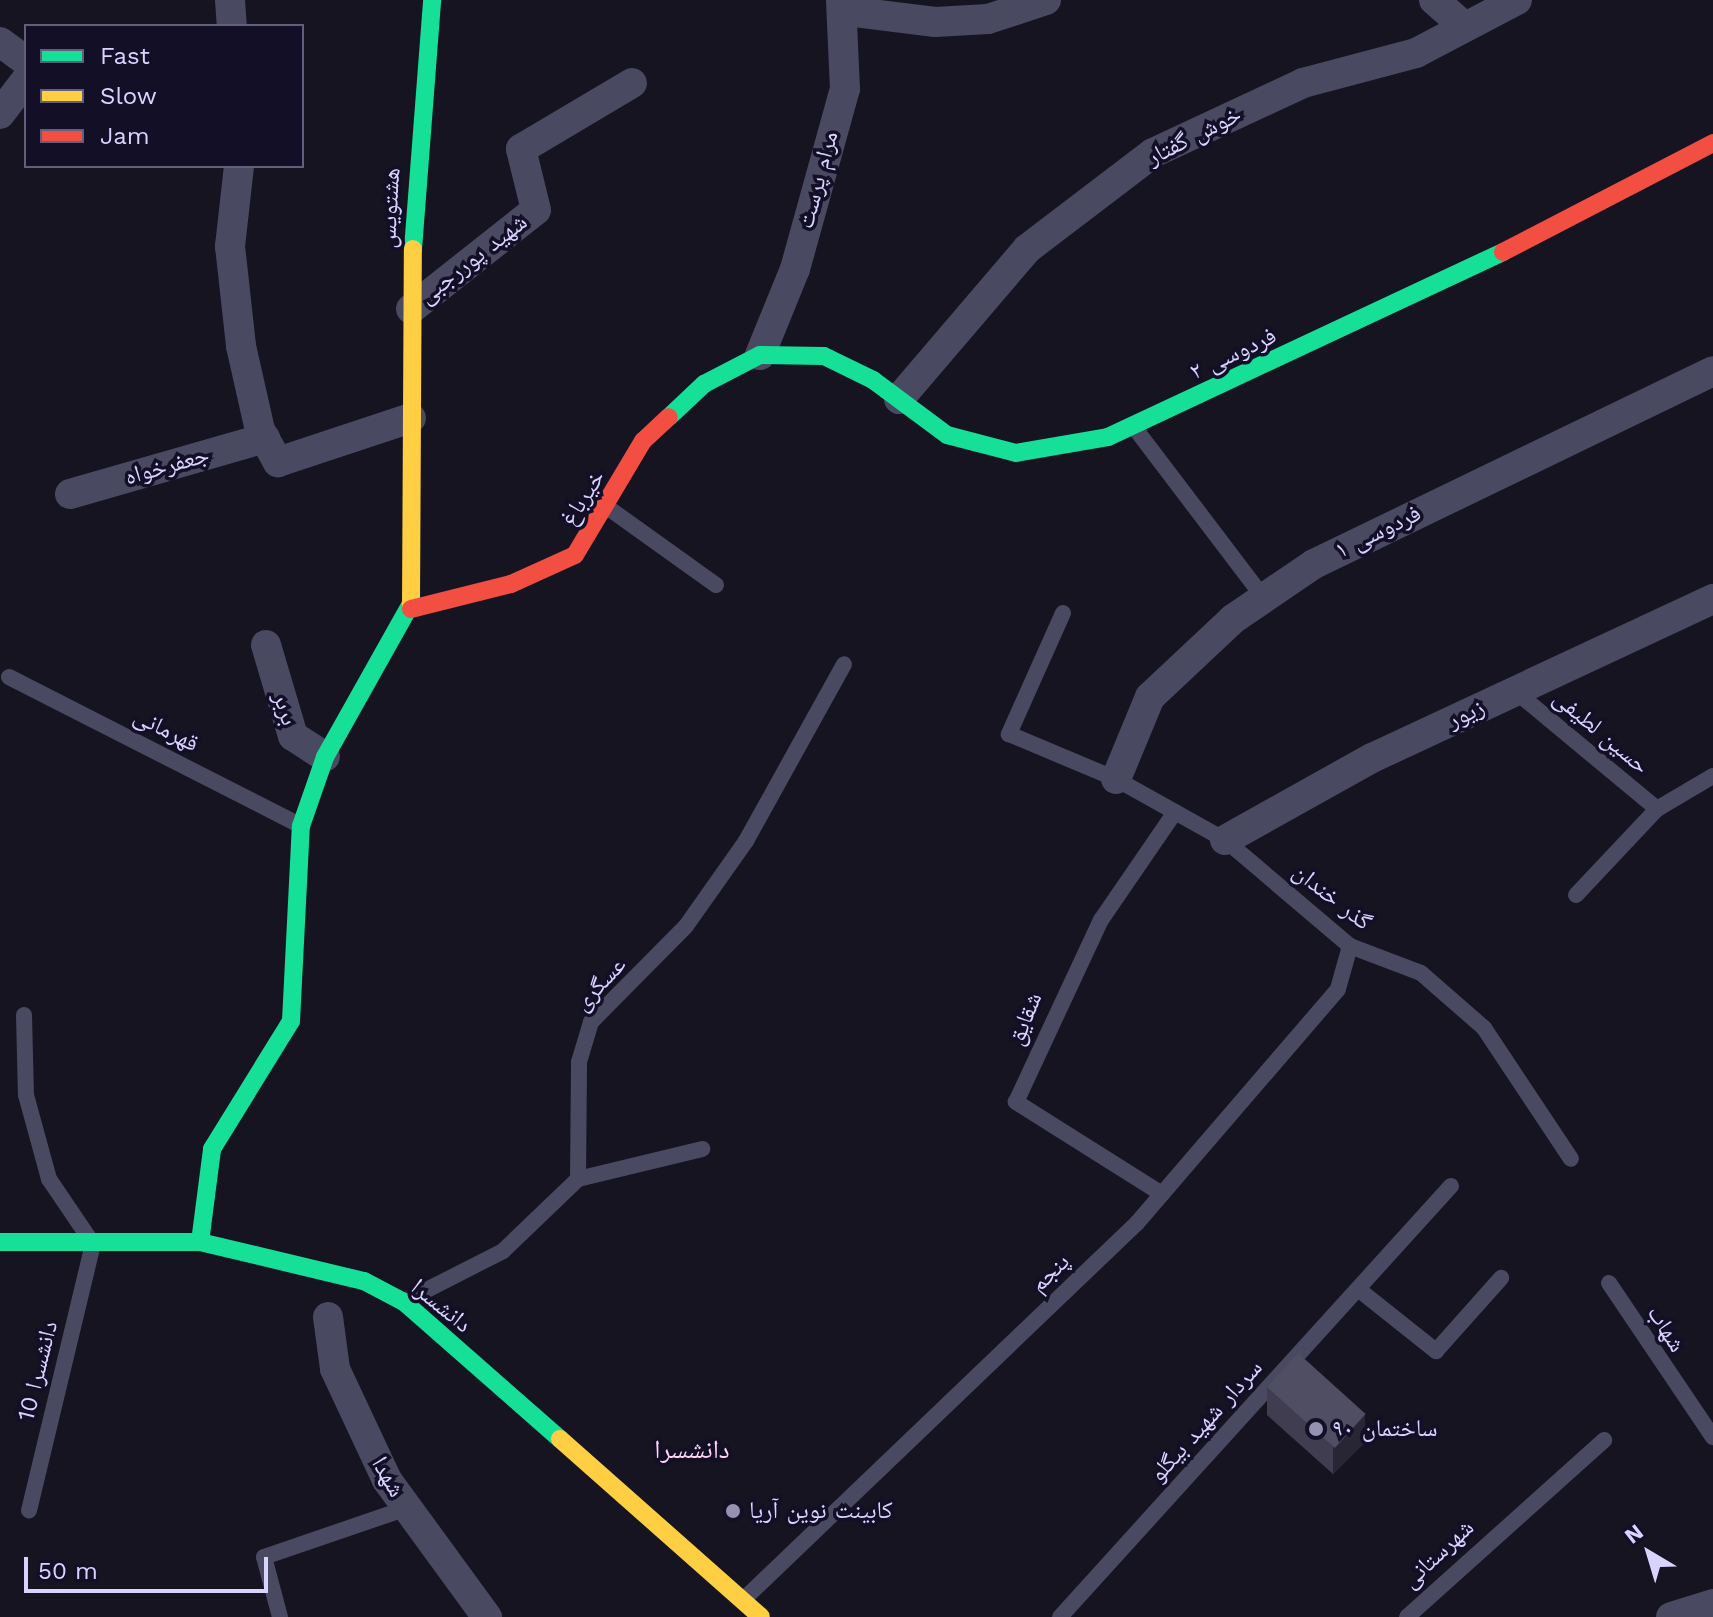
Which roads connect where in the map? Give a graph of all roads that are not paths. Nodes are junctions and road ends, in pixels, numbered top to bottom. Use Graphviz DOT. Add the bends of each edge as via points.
graph roads {
  1 [pos="230,0"];
  2 [pos="432,0"];
  3 [pos="1046,0"];
  4 [pos="1434,0"];
  5 [pos="1517,0"];
  6 [pos="844,5"];
  7 [pos="987,9"];
  8 [pos="232,24"];
  9 [pos="1465,27"];
  10 [pos="0,42"];
  11 [pos="24,60"];
  12 [pos="24,83"];
  13 [pos="632,83"];
  14 [pos="0,114"];
  15 [pos="1713,143"];
  16 [pos="239,168"];
  17 [pos="411,309"];
  18 [pos="760,355"];
  19 [pos="1713,371"];
  20 [pos="899,399"];
  21 [pos="411,418"];
  22 [pos="1133,425"];
  23 [pos="265,438"];
  24 [pos="70,494"];
  25 [pos="607,507"];
  26 [pos="716,585"];
  27 [pos="1264,598"];
  28 [pos="1713,599"];
  29 [pos="411,609"];
  30 [pos="1063,613"];
  31 [pos="266,645"];
  32 [pos="844,664"];
  33 [pos="9,677"];
  34 [pos="1515,691"];
  35 [pos="325,757"];
  36 [pos="1713,776"];
  37 [pos="1116,779"];
  38 [pos="1657,809"];
  39 [pos="1175,812"];
  40 [pos="301,826"];
  41 [pos="1225,840"];
  42 [pos="1576,895"];
  43 [pos="1350,946"];
  44 [pos="24,1015"];
  45 [pos="702,1149"];
  46 [pos="1571,1159"];
  47 [pos="578,1179"];
  48 [pos="1451,1186"];
  49 [pos="1162,1194"];
  50 [pos="0,1242"];
  51 [pos="200,1242"];
  52 [pos="93,1244"];
  53 [pos="1501,1278"];
  54 [pos="1609,1283"];
  55 [pos="1358,1289"];
  56 [pos="404,1302"];
  57 [pos="328,1317"];
  58 [pos="1713,1437"];
  59 [pos="1604,1440"];
  60 [pos="407,1508"];
  61 [pos="29,1510"];
  62 [pos="741,1601"];
  63 [pos="1713,1604"];
  64 [pos="280,1617"];
  65 [pos="487,1617"];
  66 [pos="761,1617"];
  67 [pos="1060,1617"];
  68 [pos="1407,1617"];
  69 [pos="1671,1617"];
  1 -- 8 [label="street"];
  2 -- 17 [label="street, هشتویس" via="413,184"];
  3 -- 7 [label="street"];
  4 -- 9 [label="street"];
  5 -- 9 [label="street, خوش گفتار"];
  6 -- 7 [label="street" via="935,22"];
  6 -- 18 [label="street, مرام پرست" via="845,89 795,269"];
  9 -- 20 [label="street, خوش گفتار" via="1416,53 1303,83 1153,153 1027,249"];
  10 -- 11 [label="street"];
  12 -- 14 [label="street"];
  13 -- 17 [label="street, شهید پوررجبی" via="521,149 536,210"];
  15 -- 22 [label="street, فردوسی ۲" via="1563,224"];
  16 -- 23 [label="street" via="230,246 241,346"];
  17 -- 21 [label="street, هشتویس"];
  18 -- 20 [label="street, فردوسی ۲" via="824,356"];
  18 -- 25 [label="street, خیرباغ" via="704,384 643,441"];
  19 -- 27 [label="street, فردوسی ۱" via="1314,564"];
  20 -- 22 [label="street, فردوسی ۲" via="947,435 1016,453"];
  21 -- 23 [label="street" via="278,462"];
  21 -- 29 [label="street, هشتویس"];
  22 -- 27 [label="lane"];
  23 -- 24 [label="street, جعفرخواه"];
  25 -- 26 [label="lane"];
  25 -- 29 [label="street, خیرباغ" via="575,555 511,584"];
  27 -- 37 [label="street, فردوسی ۱" via="1150,697"];
  28 -- 34 [label="street, زیور"];
  29 -- 35 [label="street"];
  30 -- 37 [label="lane, گذر خندان" via="1009,734"];
  31 -- 35 [label="street, بربر" via="293,736"];
  32 -- 47 [label="lane, عسگری" via="712,889 675,941 591,1022 579,1062"];
  33 -- 40 [label="lane, قهرمانی"];
  34 -- 38 [label="lane, حسین لطیفی"];
  34 -- 41 [label="street, زیور" via="1372,758"];
  35 -- 40 [label="street"];
  36 -- 38 [label="lane"];
  37 -- 39 [label="lane, گذر خندان"];
  38 -- 42 [label="lane"];
  39 -- 41 [label="lane, گذر خندان"];
  39 -- 49 [label="lane, شقایق" via="1101,920 1016,1102"];
  40 -- 51 [label="street" via="291,1021 212,1149"];
  41 -- 43 [label="lane, گذر خندان"];
  43 -- 46 [label="lane, گذر خندان" via="1421,973 1484,1028"];
  43 -- 49 [label="lane, پنجم" via="1338,989"];
  44 -- 52 [label="lane" via="26,1095 49,1179"];
  45 -- 47 [label="lane"];
  47 -- 56 [label="lane" via="503,1251"];
  48 -- 55 [label="lane, سردار شهید بیگلو"];
  49 -- 62 [label="lane, پنجم"];
  50 -- 52 [label="street, دانشسرا"];
  51 -- 52 [label="street, دانشسرا"];
  51 -- 56 [label="street, دانشسرا" via="364,1281"];
  52 -- 61 [label="lane, دانشسرا 10"];
  53 -- 55 [label="lane" via="1436,1351"];
  54 -- 58 [label="lane, شهاب"];
  55 -- 67 [label="lane, سردار شهید بیگلو"];
  56 -- 62 [label="street, دانشسرا"];
  57 -- 60 [label="street, شهدا" via="335,1369"];
  59 -- 68 [label="lane, شهرستانی"];
  60 -- 64 [label="lane" via="264,1557"];
  60 -- 65 [label="street, شهدا"];
  62 -- 66 [label="street, دانشسرا"];
  63 -- 69 [label="street"];
}
